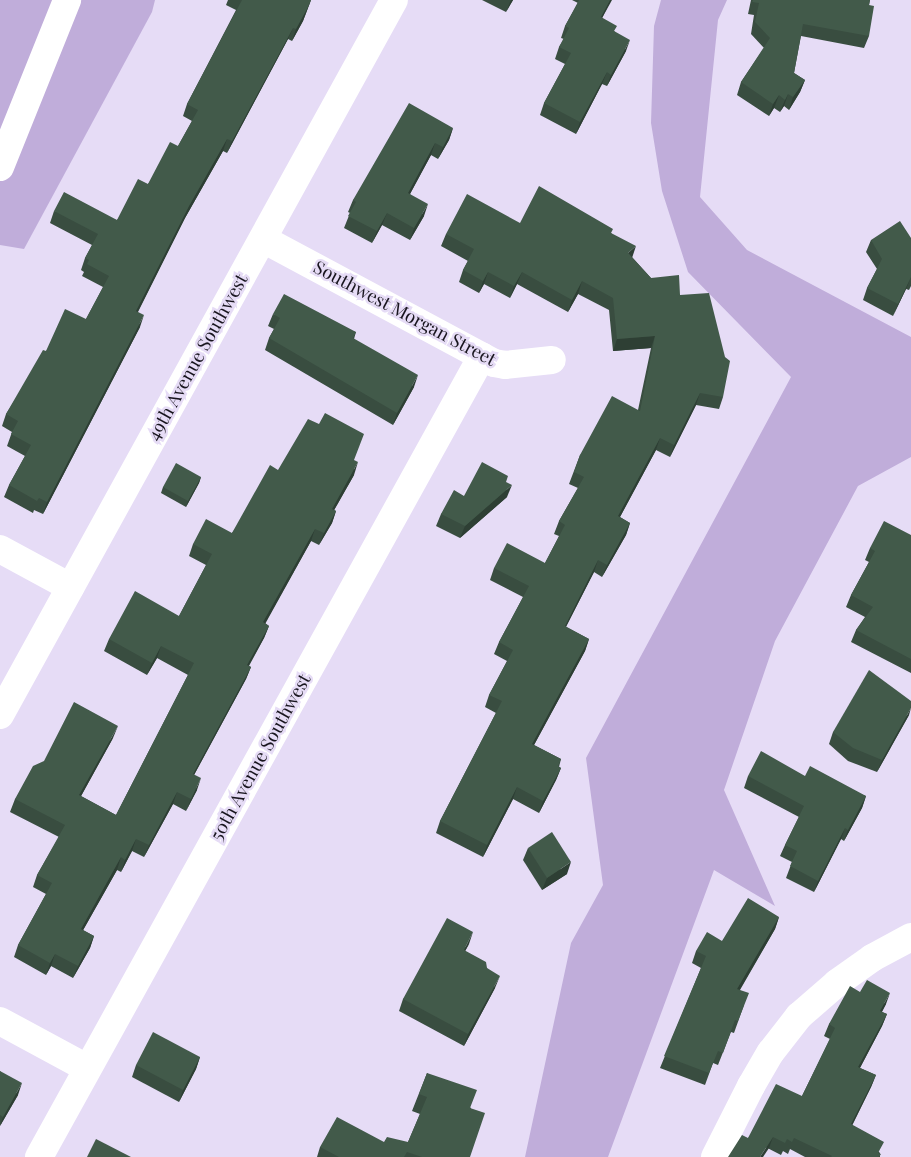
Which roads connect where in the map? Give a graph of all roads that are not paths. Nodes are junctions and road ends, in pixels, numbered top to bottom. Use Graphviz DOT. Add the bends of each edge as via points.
graph roads {
  1 [pos="67,0"];
  2 [pos="394,0"];
  3 [pos="0,167"];
  4 [pos="263,239"];
  5 [pos="482,356"];
  6 [pos="552,360"];
  7 [pos="0,549"];
  8 [pos="70,587"];
  9 [pos="0,714"];
  10 [pos="911,937"];
  11 [pos="0,1022"];
  12 [pos="87,1068"];
  13 [pos="39,1157"];
  14 [pos="715,1157"];
  1 -- 3 [label="street"];
  2 -- 4 [label="street, 49th Avenue Southwest"];
  4 -- 5 [label="street, Southwest Morgan Street"];
  4 -- 8 [label="street, 49th Avenue Southwest"];
  5 -- 6 [label="street, Southwest Morgan Street" via="505,365"];
  5 -- 12 [label="street, 50th Avenue Southwest"];
  7 -- 8 [label="street"];
  8 -- 9 [label="street, 49th Avenue Southwest"];
  10 -- 14 [label="street" via="872,958 799,1016 761,1069"];
  11 -- 12 [label="street"];
  12 -- 13 [label="street, 50th Avenue Southwest"];
}
